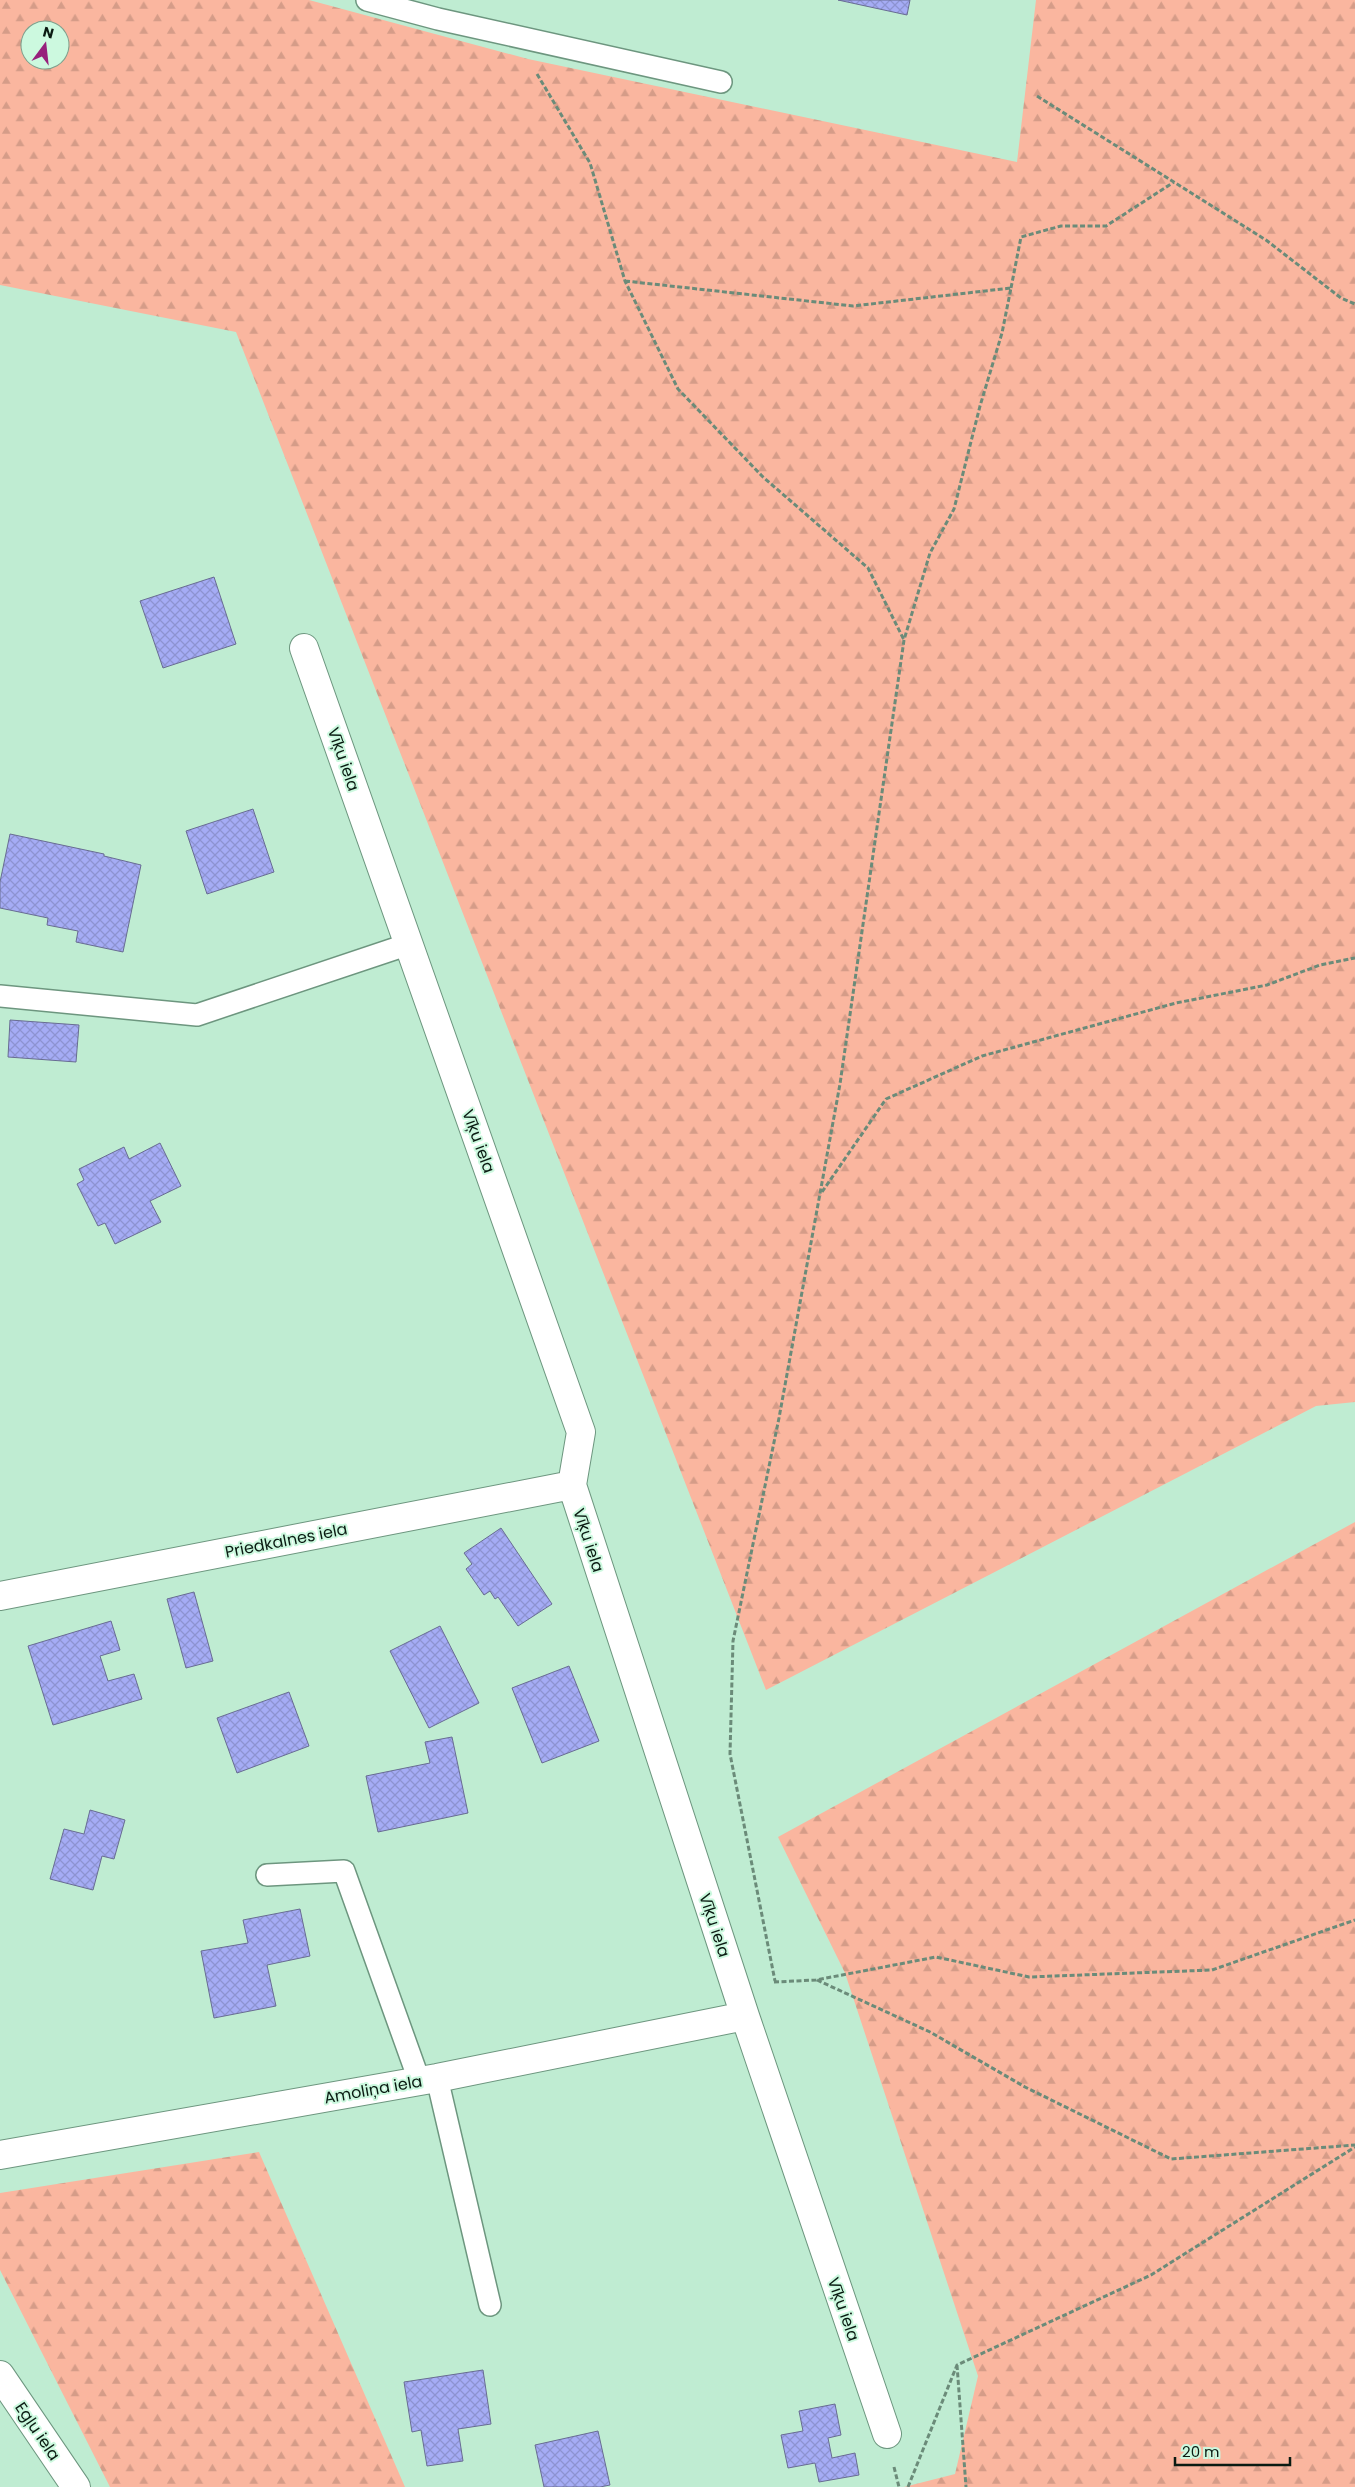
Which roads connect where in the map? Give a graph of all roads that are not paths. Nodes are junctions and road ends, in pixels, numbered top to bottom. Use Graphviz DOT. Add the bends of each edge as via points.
graph roads {
  1 [pos="366,0"];
  2 [pos="721,82"];
  3 [pos="304,648"];
  4 [pos="409,944"];
  5 [pos="0,996"];
  6 [pos="572,1485"];
  7 [pos="0,1596"];
  8 [pos="267,1874"];
  9 [pos="745,2016"];
  10 [pos="428,2079"];
  11 [pos="0,2154"];
  12 [pos="490,2305"];
  13 [pos="0,2375"];
  14 [pos="887,2434"];
  15 [pos="76,2487"];
  1 -- 2 [label="lane"];
  3 -- 4 [label="street, Vīķu iela"];
  4 -- 5 [label="lane" via="197,1015"];
  4 -- 6 [label="street, Vīķu iela" via="582,1432"];
  6 -- 7 [label="street, Priedkalnes iela"];
  6 -- 9 [label="street, Vīķu iela"];
  8 -- 10 [label="lane" via="344,1871"];
  9 -- 10 [label="street, Amoliņa iela"];
  9 -- 14 [label="street, Vīķu iela"];
  10 -- 11 [label="street, Amoliņa iela"];
  10 -- 12 [label="lane"];
  13 -- 15 [label="street, Egļu iela"];
}
